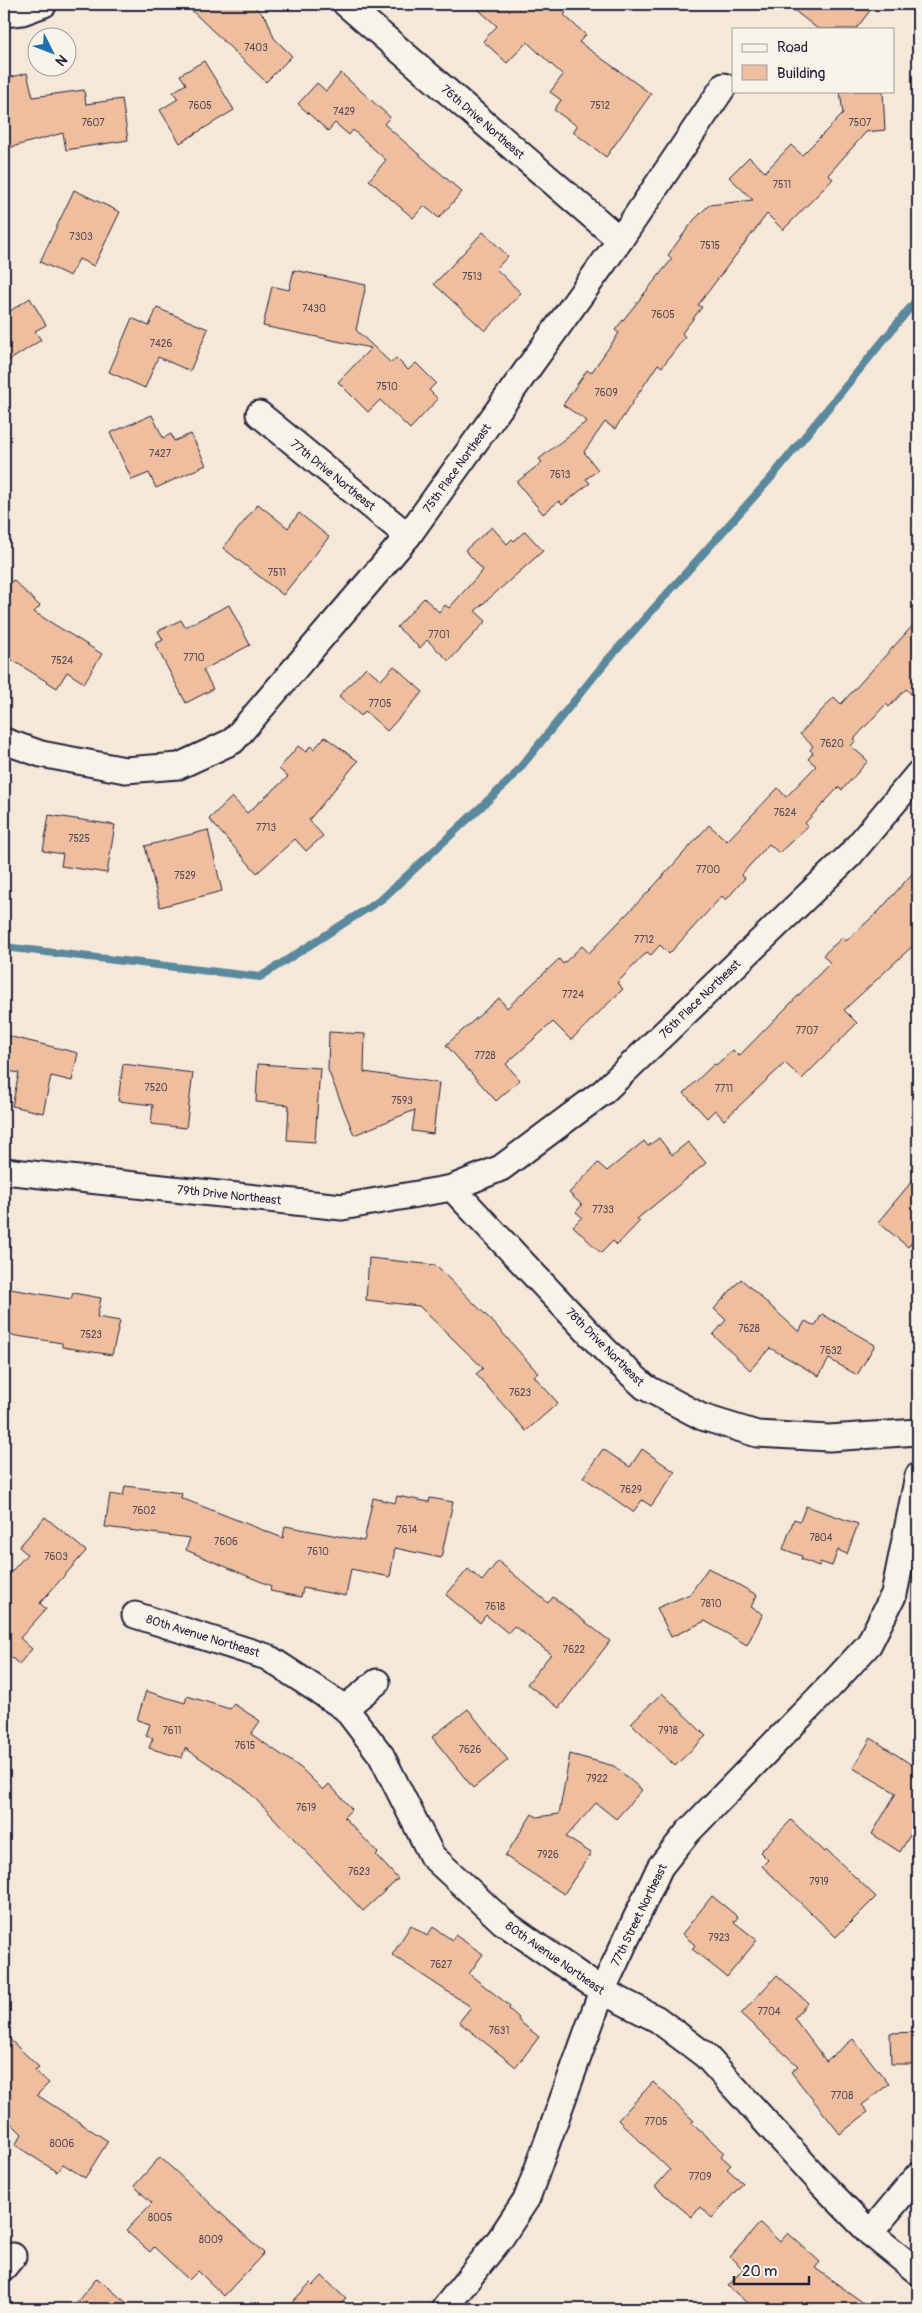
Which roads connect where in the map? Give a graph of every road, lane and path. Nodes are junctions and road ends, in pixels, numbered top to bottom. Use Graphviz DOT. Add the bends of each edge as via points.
graph roads {
  1 [pos="44,4"];
  2 [pos="346,4"];
  3 [pos="4,14"];
  4 [pos="724,86"];
  5 [pos="620,240"];
  6 [pos="259,414"];
  7 [pos="408,536"];
  8 [pos="4,741"];
  9 [pos="918,774"];
  10 [pos="4,1171"];
  11 [pos="452,1188"];
  12 [pos="918,1432"];
  13 [pos="918,1476"];
  14 [pos="135,1615"];
  15 [pos="377,1682"];
  16 [pos="345,1708"];
  17 [pos="602,1991"];
  18 [pos="918,2175"];
  19 [pos="870,2233"];
  20 [pos="918,2272"];
  21 [pos="444,2309"];
  1 -- 3 [label="street"];
  2 -- 5 [label="street, 76th Drive Northeast"];
  4 -- 5 [label="street, 75th Place Northeast"];
  5 -- 7 [label="street, 75th Place Northeast"];
  6 -- 7 [label="street, 77th Drive Northeast"];
  7 -- 8 [label="street, 75th Place Northeast" via="233,741 179,766 125,770 42,754"];
  9 -- 11 [label="street, 76th Place Northeast" via="850,855 603,1092 501,1168"];
  10 -- 11 [label="street, 79th Drive Northeast" via="342,1207"];
  11 -- 12 [label="street, 78th Drive Northeast" via="606,1351 645,1386 702,1417 757,1434 829,1438"];
  13 -- 17 [label="street, 77th Street Northeast" via="894,1594 869,1644 688,1832 660,1867"];
  14 -- 16 [label="street, 80th Avenue Northeast" via="268,1657"];
  15 -- 16 [label="street"];
  16 -- 17 [label="street, 80th Avenue Northeast" via="381,1755 432,1856 503,1922"];
  17 -- 19 [label="street, 80th Avenue Northeast" via="656,2019 706,2056"];
  17 -- 21 [label="street, 77th Street Northeast" via="526,2198 500,2239"];
  18 -- 19 [label="street"];
  19 -- 20 [label="street, 80th Avenue Northeast"];
}
